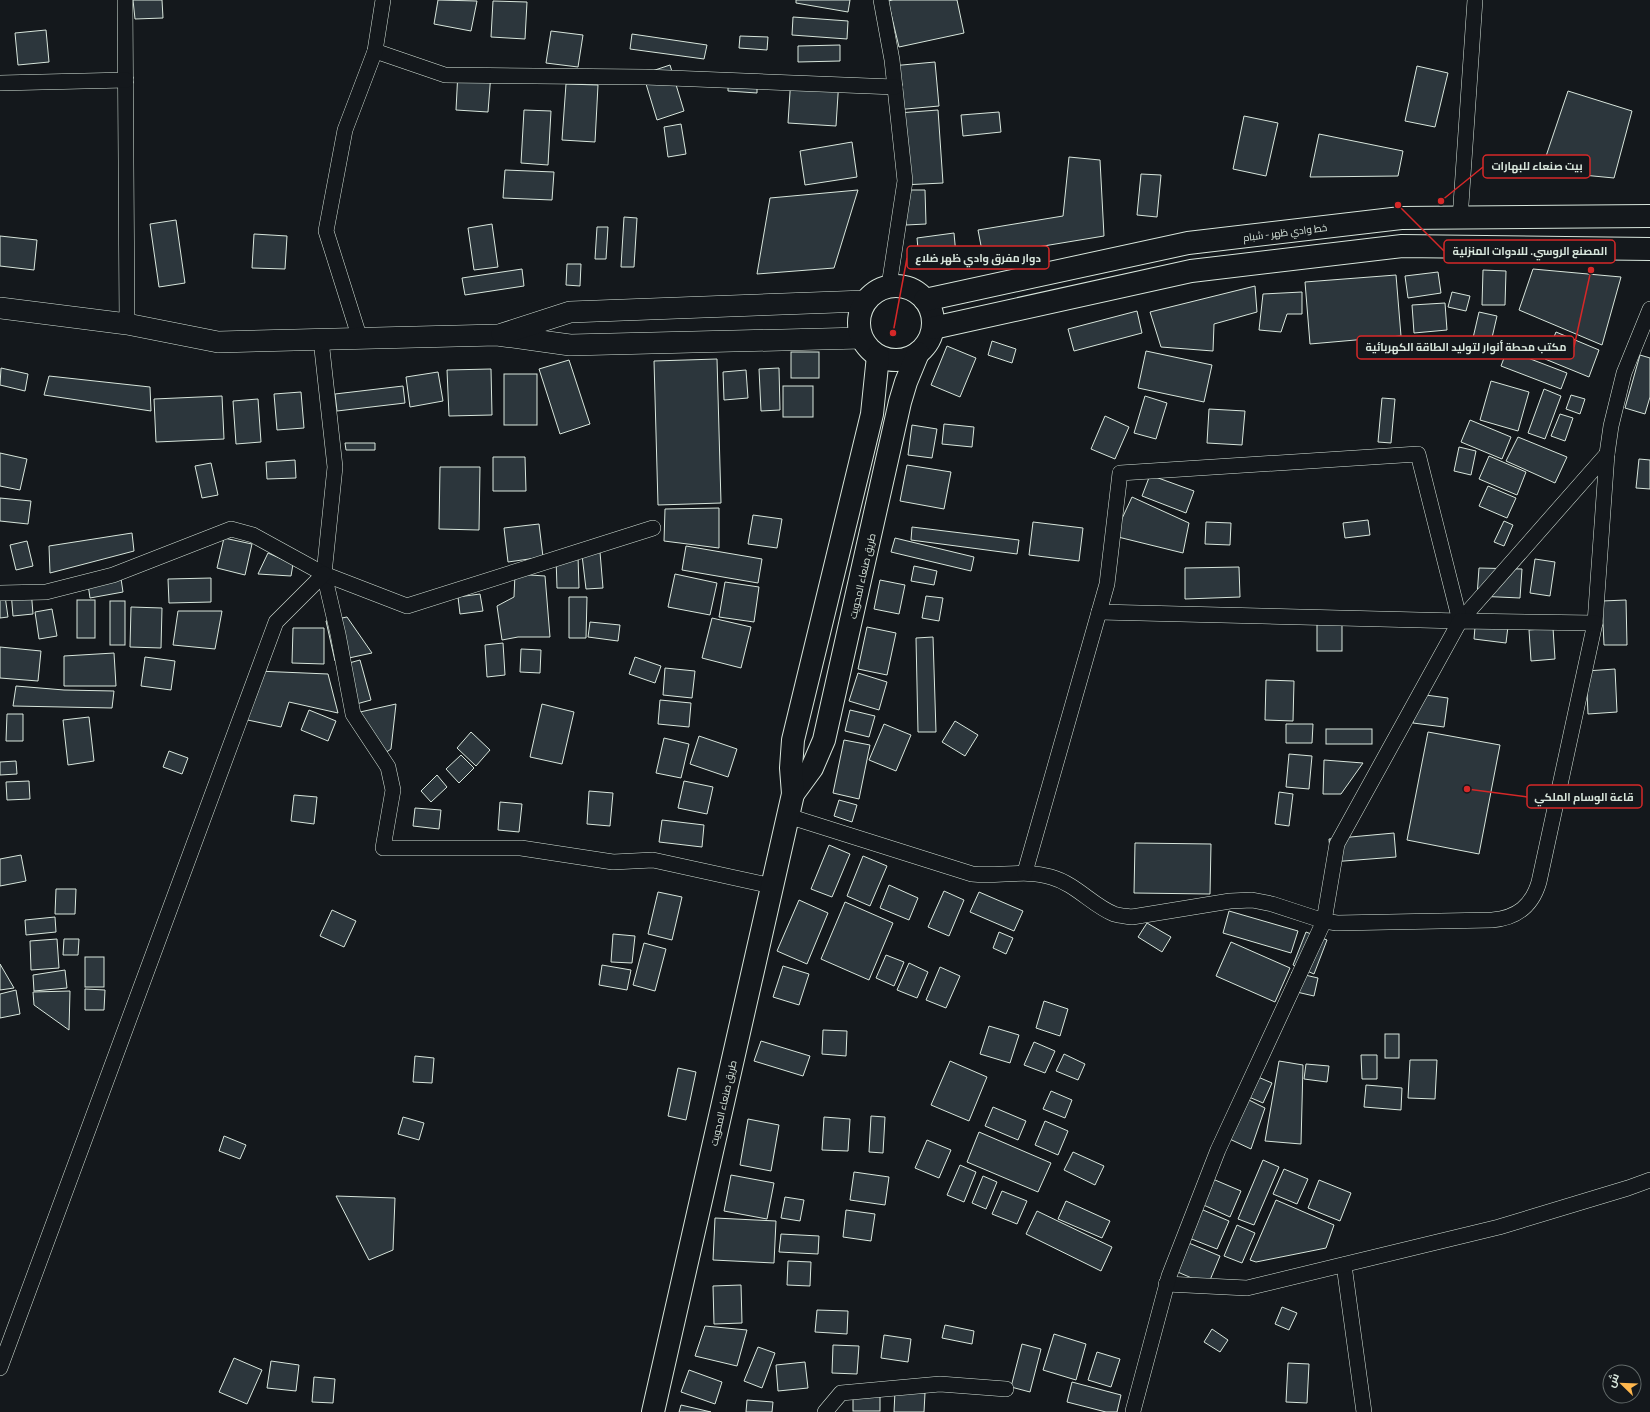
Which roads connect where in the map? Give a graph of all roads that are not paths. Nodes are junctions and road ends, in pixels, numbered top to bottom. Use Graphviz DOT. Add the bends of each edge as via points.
graph roads {
  1 [pos="125,0"];
  2 [pos="383,0"];
  3 [pos="881,0"];
  4 [pos="1475,0"];
  5 [pos="375,50"];
  6 [pos="126,80"];
  7 [pos="0,83"];
  8 [pos="895,87"];
  9 [pos="1650,216"];
  10 [pos="1460,219"];
  11 [pos="1650,249"];
  12 [pos="889,286"];
  13 [pos="926,300"];
  14 [pos="865,301"];
  15 [pos="0,308"];
  16 [pos="1650,309"];
  17 [pos="127,324"];
  18 [pos="933,328"];
  19 [pos="497,335"];
  20 [pos="862,338"];
  21 [pos="360,339"];
  22 [pos="322,340"];
  23 [pos="918,353"];
  24 [pos="878,356"];
  25 [pos="1607,454"];
  26 [pos="653,528"];
  27 [pos="324,574"];
  28 [pos="0,594"];
  29 [pos="1099,612"];
  30 [pos="1460,621"];
  31 [pos="1595,623"];
  32 [pos="794,794"];
  33 [pos="788,816"];
  34 [pos="1025,872"];
  35 [pos="772,886"];
  36 [pos="1324,921"];
  37 [pos="1650,1180"];
  38 [pos="1344,1265"];
  39 [pos="1166,1284"];
  40 [pos="0,1368"];
  41 [pos="1006,1388"];
  42 [pos="1133,1411"];
  43 [pos="653,1412"];
  44 [pos="825,1412"];
  45 [pos="1364,1412"];
  1 -- 6 [label="street"];
  2 -- 5 [label="street"];
  3 -- 8 [label="street"];
  4 -- 10 [label="street"];
  5 -- 8 [label="street" via="445,75 645,77"];
  5 -- 21 [label="street" via="345,130 326,231"];
  6 -- 7 [label="street"];
  6 -- 17 [label="street"];
  8 -- 12 [label="street" via="905,181"];
  9 -- 10 [label="main road, خط وادي ظهر - شبام"];
  10 -- 13 [label="main road, خط وادي ظهر - شبام" via="1401,218 1188,243"];
  11 -- 18 [label="main road" via="1402,246 1191,271"];
  12 -- 13 [label="main road" via="903,286 915,290"];
  12 -- 14 [label="main road" via="876,291"];
  13 -- 18 [label="main road" via="932,313"];
  14 -- 19 [label="street" via="570,312"];
  14 -- 20 [label="main road" via="858,326"];
  15 -- 17 [label="street"];
  16 -- 25 [label="street" via="1624,373"];
  17 -- 22 [label="street" via="218,342"];
  18 -- 23 [label="main road" via="928,342"];
  19 -- 20 [label="street" via="570,345"];
  19 -- 21 [label="street"];
  20 -- 24 [label="main road" via="868,349"];
  21 -- 22 [label="street"];
  22 -- 27 [label="street" via="335,467"];
  23 -- 24 [label="main road" via="904,360 890,360"];
  23 -- 32 [label="main road, طريق صنعاء المحويت" via="900,402 824,740 812,768"];
  24 -- 32 [label="main road, طريق صنعاء المحويت" via="872,414 793,740 791,768"];
  25 -- 30 [label="street"];
  25 -- 31 [label="street"];
  26 -- 27 [label="street" via="407,606"];
  27 -- 28 [label="street" via="253,535 231,529 113,575 46,592"];
  27 -- 35 [label="street" via="353,714 388,767 393,790 384,848 521,848 613,862 653,860"];
  27 -- 40 [label="street" via="276,622"];
  29 -- 30 [label="street"];
  29 -- 30 [label="street" via="1107,584 1120,473 1418,454"];
  29 -- 34 [label="street"];
  30 -- 31 [label="street"];
  30 -- 36 [label="street" via="1337,844"];
  31 -- 36 [label="street" via="1539,882 1528,905 1509,918 1496,920 1350,924"];
  32 -- 33 [label="main road, طريق صنعاء المحويت"];
  33 -- 34 [label="street" via="972,874 999,875"];
  33 -- 35 [label="main road, طريق صنعاء المحويت"];
  34 -- 36 [label="street" via="1064,882 1106,910 1122,916 1252,900"];
  35 -- 43 [label="main road, طريق صنعاء المحويت"];
  36 -- 39 [label="street" via="1218,1150"];
  37 -- 38 [label="street" via="1499,1227"];
  38 -- 39 [label="street" via="1247,1288"];
  38 -- 45 [label="street"];
  39 -- 42 [label="street"];
  41 -- 44 [label="street" via="940,1384 840,1393"];
}
